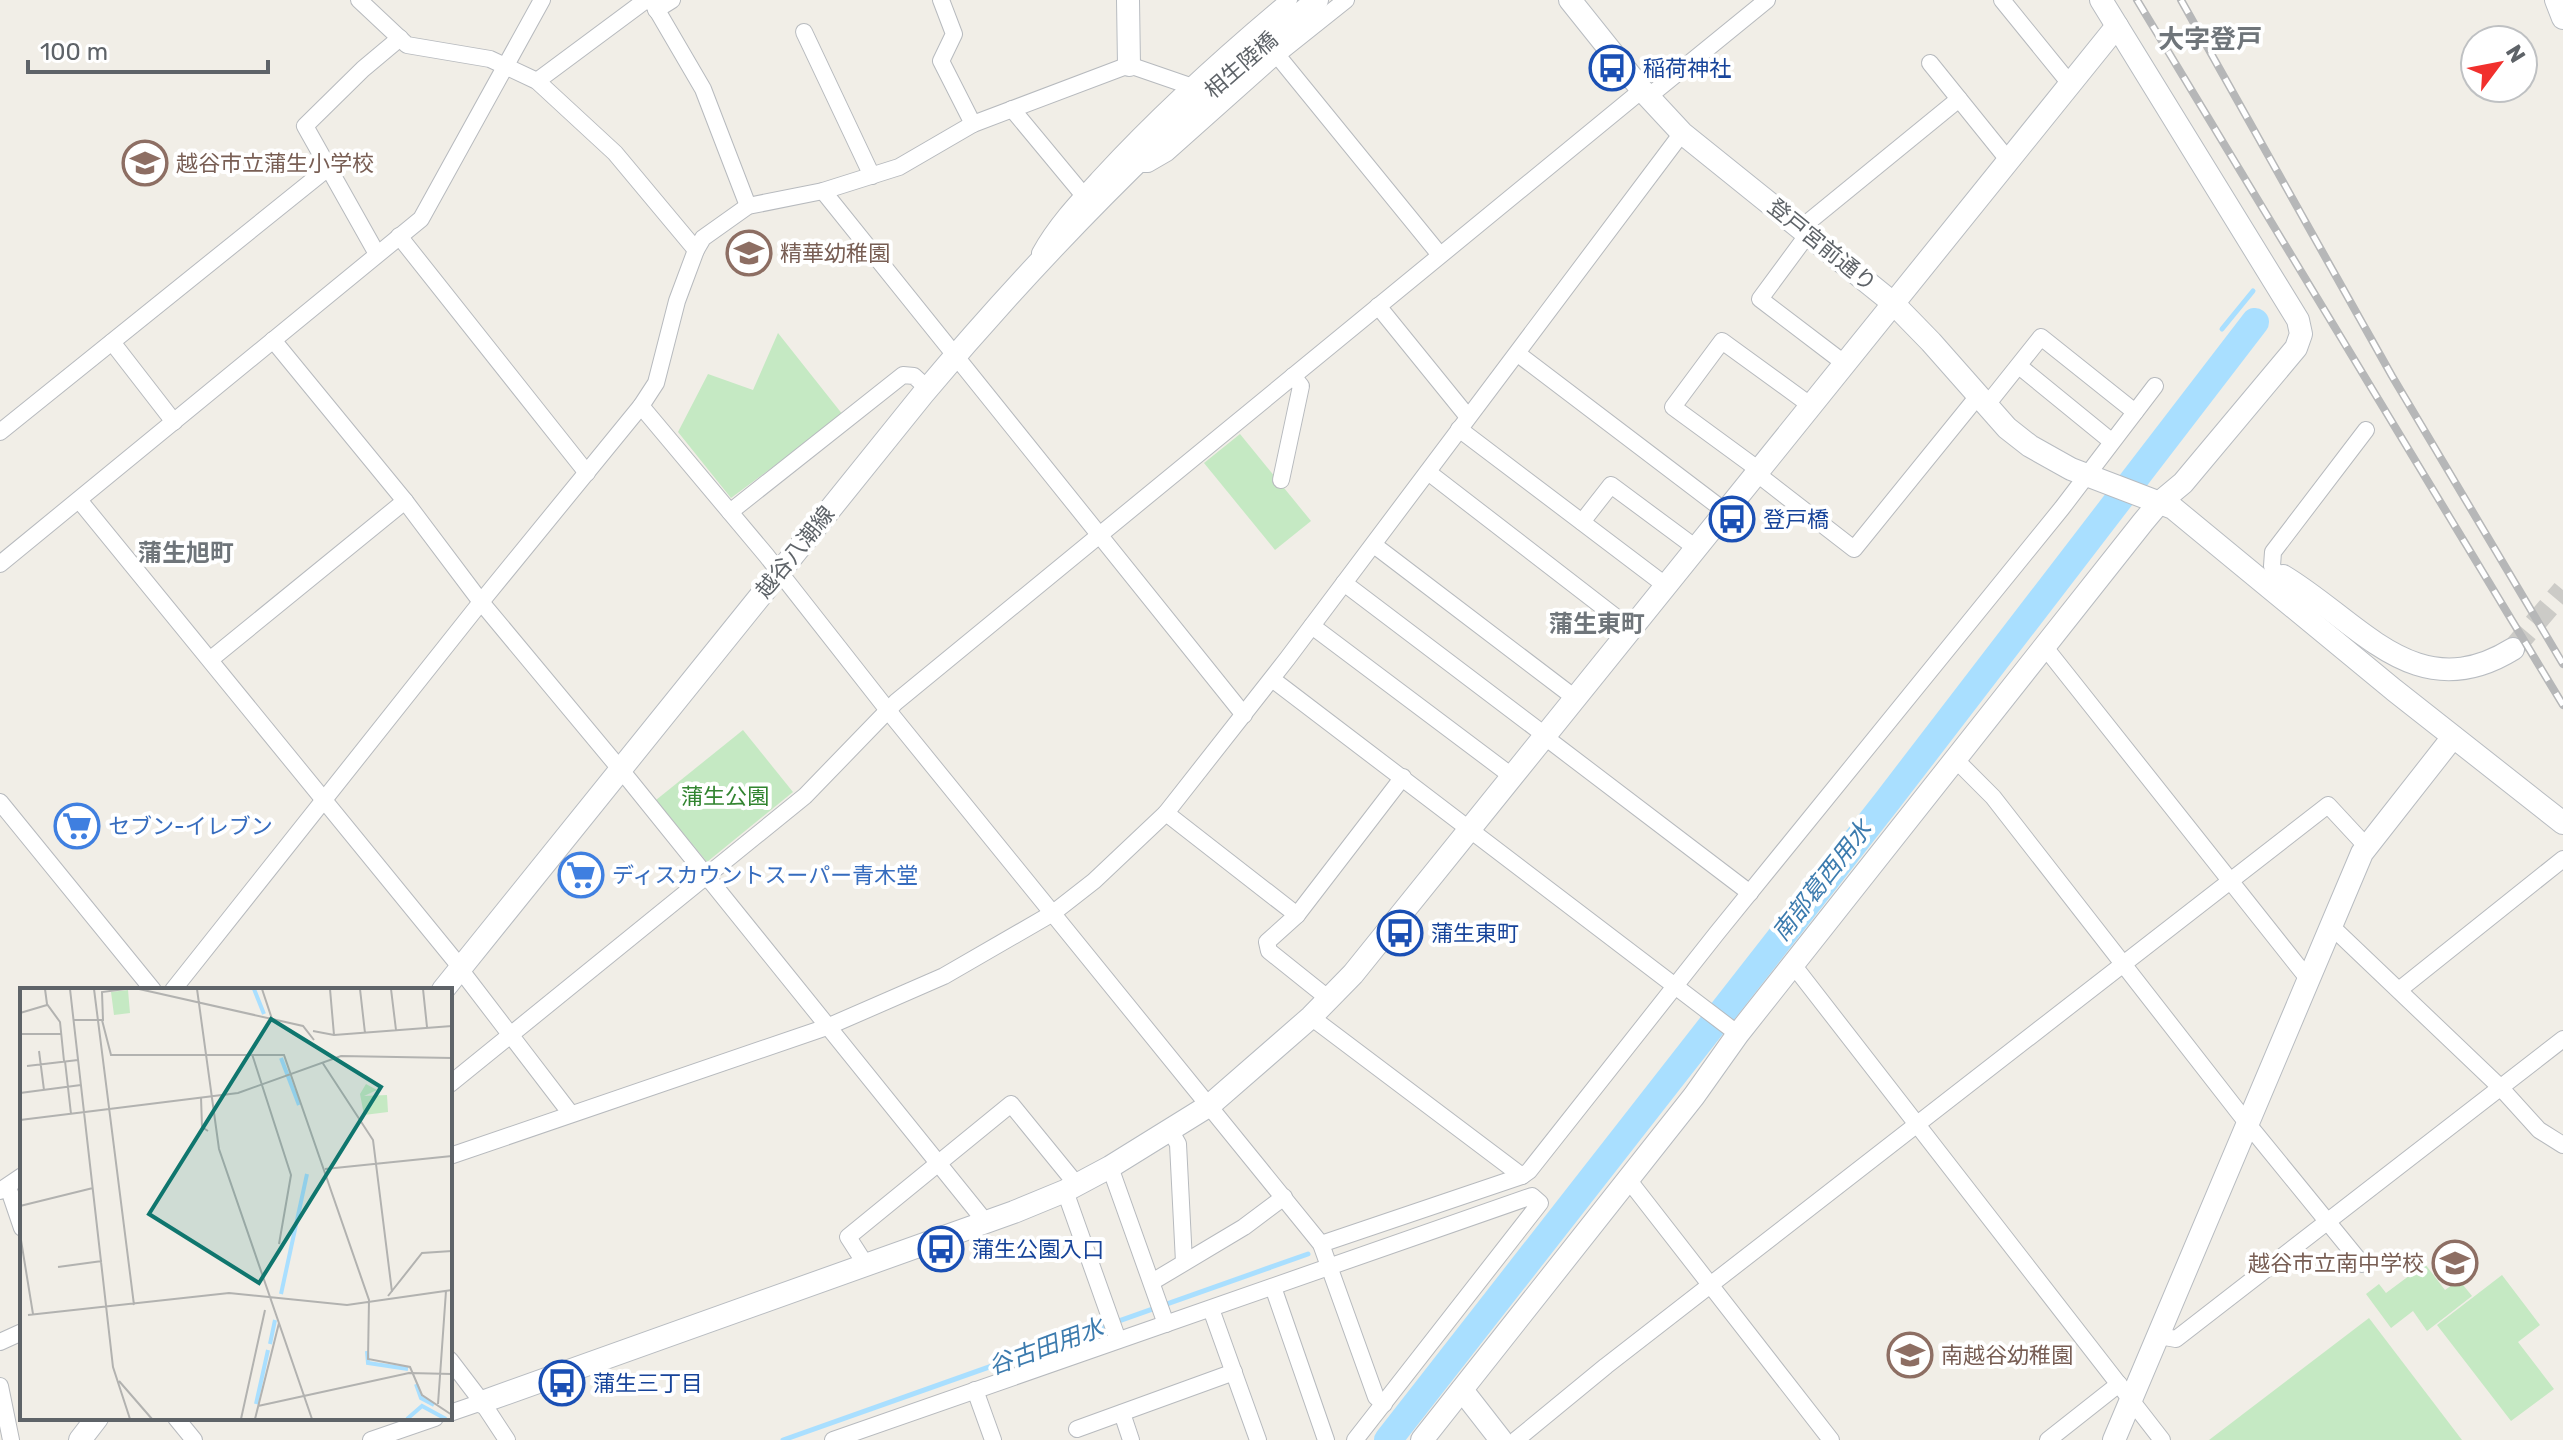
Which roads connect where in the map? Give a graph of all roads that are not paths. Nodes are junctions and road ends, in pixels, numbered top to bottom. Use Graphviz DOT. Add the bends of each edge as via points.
graph roads {
  1 [pos="359,0"];
  2 [pos="542,0"];
  3 [pos="672,0"];
  4 [pos="941,0"];
  5 [pos="1128,0"];
  6 [pos="1317,0"];
  7 [pos="1346,0"];
  8 [pos="1570,0"];
  9 [pos="1767,0"];
  10 [pos="2002,0"];
  11 [pos="2101,0"];
  12 [pos="2556,0"];
  13 [pos="651,3"];
  14 [pos="1279,3"];
  15 [pos="2563,18"];
  16 [pos="2117,26"];
  17 [pos="804,32"];
  18 [pos="400,38"];
  19 [pos="1277,55"];
  20 [pos="1930,63"];
  21 [pos="505,64"];
  22 [pos="1129,65"];
  23 [pos="537,81"];
  24 [pos="2071,85"];
  25 [pos="1190,86"];
  26 [pos="1645,93"];
  27 [pos="1959,99"];
  28 [pos="1012,109"];
  29 [pos="973,124"];
  30 [pos="1168,132"];
  31 [pos="1682,133"];
  32 [pos="2009,161"];
  33 [pos="1134,164"];
  34 [pos="328,168"];
  35 [pos="872,176"];
  36 [pos="823,191"];
  37 [pos="1088,201"];
  38 [pos="748,206"];
  39 [pos="1804,231"];
  40 [pos="399,236"];
  41 [pos="696,250"];
  42 [pos="377,254"];
  43 [pos="1440,255"];
  44 [pos="1893,303"];
  45 [pos="1378,306"];
  46 [pos="273,340"];
  47 [pos="112,342"];
  48 [pos="1518,354"];
  49 [pos="955,357"];
  50 [pos="1844,363"];
  51 [pos="2019,366"];
  52 [pos="1293,376"];
  53 [pos="2155,386"];
  54 [pos="928,389"];
  55 [pos="1982,401"];
  56 [pos="1810,405"];
  57 [pos="641,406"];
  58 [pos="2135,412"];
  59 [pos="174,422"];
  60 [pos="1463,423"];
  61 [pos="2366,430"];
  62 [pos="0,432"];
  63 [pos="2111,441"];
  64 [pos="1428,472"];
  65 [pos="1758,472"];
  66 [pos="587,473"];
  67 [pos="2086,473"];
  68 [pos="1281,480"];
  69 [pos="79,500"];
  70 [pos="405,501"];
  71 [pos="2154,501"];
  72 [pos="730,512"];
  73 [pos="1726,512"];
  74 [pos="1582,522"];
  75 [pos="1099,535"];
  76 [pos="1374,545"];
  77 [pos="1696,548"];
  78 [pos="0,564"];
  79 [pos="779,572"];
  80 [pos="1344,583"];
  81 [pos="2274,583"];
  82 [pos="1665,585"];
  83 [pos="481,602"];
  84 [pos="1312,626"];
  85 [pos="1630,628"];
  86 [pos="2044,646"];
  87 [pos="2513,649"];
  88 [pos="211,659"];
  89 [pos="1272,679"];
  90 [pos="1575,698"];
  91 [pos="887,709"];
  92 [pos="1244,715"];
  93 [pos="1546,736"];
  94 [pos="2453,737"];
  95 [pos="1955,759"];
  96 [pos="620,770"];
  97 [pos="1403,777"];
  98 [pos="1513,777"];
  99 [pos="323,801"];
  100 [pos="0,802"];
  101 [pos="1166,813"];
  102 [pos="2563,823"];
  103 [pos="1469,830"];
  104 [pos="2367,847"];
  105 [pos="2563,859"];
  106 [pos="707,876"];
  107 [pos="2230,881"];
  108 [pos="1750,893"];
  109 [pos="1053,913"];
  110 [pos="1297,915"];
  111 [pos="2330,925"];
  112 [pos="2124,964"];
  113 [pos="1794,966"];
  114 [pos="460,968"];
  115 [pos="2309,980"];
  116 [pos="1676,986"];
  117 [pos="151,988"];
  118 [pos="175,988"];
  119 [pos="445,988"];
  120 [pos="2399,990"];
  121 [pos="1329,999"];
  122 [pos="1311,1017"];
  123 [pos="827,1027"];
  124 [pos="1734,1031"];
  125 [pos="510,1035"];
  126 [pos="2563,1039"];
  127 [pos="452,1082"];
  128 [pos="2500,1087"];
  129 [pos="1210,1105"];
  130 [pos="571,1114"];
  131 [pos="2247,1123"];
  132 [pos="1918,1125"];
  133 [pos="1170,1130"];
  134 [pos="2563,1145"];
  135 [pos="452,1155"];
  136 [pos="939,1163"];
  137 [pos="1110,1167"];
  138 [pos="1522,1176"];
  139 [pos="1627,1178"];
  140 [pos="1071,1188"];
  141 [pos="4,1189"];
  142 [pos="1284,1197"];
  143 [pos="983,1222"];
  144 [pos="2326,1222"];
  145 [pos="20,1224"];
  146 [pos="1321,1244"];
  147 [pos="1184,1262"];
  148 [pos="2362,1264"];
  149 [pos="866,1265"];
  150 [pos="1330,1266"];
  151 [pos="1152,1282"];
  152 [pos="1711,1285"];
  153 [pos="1273,1287"];
  154 [pos="1211,1309"];
  155 [pos="1166,1324"];
  156 [pos="20,1333"];
  157 [pos="2159,1336"];
  158 [pos="1118,1340"];
  159 [pos="0,1342"];
  160 [pos="452,1363"];
  161 [pos="1234,1372"];
  162 [pos="0,1386"];
  163 [pos="975,1390"];
  164 [pos="1462,1390"];
  165 [pos="2124,1392"];
  166 [pos="482,1402"];
  167 [pos="1384,1404"];
  168 [pos="452,1412"];
  169 [pos="1122,1413"];
  170 [pos="95,1420"];
  171 [pos="178,1420"];
  172 [pos="429,1420"];
  173 [pos="1077,1429"];
  174 [pos="11,1440"];
  175 [pos="80,1440"];
  176 [pos="194,1440"];
  177 [pos="371,1440"];
  178 [pos="507,1440"];
  179 [pos="833,1440"];
  180 [pos="993,1440"];
  181 [pos="1131,1440"];
  182 [pos="1258,1440"];
  183 [pos="1326,1440"];
  184 [pos="1355,1440"];
  185 [pos="1422,1440"];
  186 [pos="1501,1440"];
  187 [pos="1516,1440"];
  188 [pos="1831,1440"];
  189 [pos="2048,1440"];
  190 [pos="2114,1440"];
  191 [pos="2162,1440"];
  1 -- 18 [label="street"];
  2 -- 21 [label="street"];
  3 -- 13 [label="street"];
  4 -- 29 [label="street" via="954,34 941,61"];
  5 -- 22 [label="street"];
  6 -- 30 [label="street, 相生陸橋"];
  7 -- 19 [label="street"];
  8 -- 26 [label="street, 登戸宮前通り"];
  9 -- 26 [label="street"];
  10 -- 24 [label="street"];
  11 -- 16 [label="street"];
  12 -- 15 [label="street"];
  13 -- 23 [label="street"];
  13 -- 38 [label="street" via="703,89"];
  14 -- 25 [label="street"];
  16 -- 24 [label="street"];
  16 -- 71 [label="street" via="2298,320 2301,334 2296,348 2183,483"];
  17 -- 35 [label="street"];
  18 -- 21 [label="street" via="407,45"];
  18 -- 34 [label="street" via="305,126"];
  19 -- 33 [label="street" via="1167,153 1148,164"];
  19 -- 43 [label="street"];
  20 -- 27 [label="street"];
  21 -- 23 [label="street"];
  21 -- 40 [label="street" via="421,219"];
  22 -- 25 [label="street"];
  22 -- 28 [label="street"];
  23 -- 41 [label="street" via="615,153"];
  24 -- 32 [label="street"];
  25 -- 37 [label="street" via="1128,146"];
  26 -- 31 [label="street, 登戸宮前通り"];
  26 -- 43 [label="street"];
  27 -- 32 [label="street"];
  27 -- 39 [label="street"];
  28 -- 29 [label="street"];
  28 -- 37 [label="street"];
  29 -- 35 [label="street" via="903,165"];
  30 -- 33 [label="street, 越谷八潮線"];
  31 -- 39 [label="street, 登戸宮前通り"];
  31 -- 48 [label="street"];
  32 -- 44 [label="street"];
  33 -- 37 [label="street, 越谷八潮線"];
  34 -- 42 [label="street"];
  34 -- 47 [label="street"];
  35 -- 36 [label="street"];
  36 -- 38 [label="street"];
  36 -- 49 [label="street"];
  37 -- 49 [label="street, 越谷八潮線"];
  38 -- 41 [label="street" via="703,238"];
  39 -- 44 [label="street, 登戸宮前通り"];
  39 -- 50 [label="street" via="1760,299"];
  40 -- 42 [label="street"];
  40 -- 66 [label="street"];
  41 -- 57 [label="street" via="656,383"];
  42 -- 46 [label="street"];
  43 -- 45 [label="street"];
  44 -- 50 [label="street"];
  44 -- 55 [label="street, 登戸宮前通り"];
  45 -- 52 [label="street"];
  45 -- 60 [label="street"];
  46 -- 59 [label="street"];
  46 -- 70 [label="street"];
  47 -- 59 [label="street"];
  47 -- 62 [label="street"];
  48 -- 60 [label="street"];
  48 -- 73 [label="street"];
  49 -- 54 [label="street, 越谷八潮線"];
  49 -- 75 [label="street"];
  50 -- 56 [label="street"];
  51 -- 55 [label="street"];
  51 -- 58 [label="street" via="2041,337"];
  51 -- 63 [label="street"];
  52 -- 68 [label="street" via="1301,386"];
  52 -- 75 [label="street"];
  53 -- 58 [label="street"];
  54 -- 72 [label="street" via="914,376 903,375"];
  54 -- 79 [label="street, 越谷八潮線"];
  55 -- 65 [label="street" via="1854,549"];
  55 -- 67 [label="street, 登戸宮前通り" via="2030,446"];
  56 -- 65 [label="street"];
  56 -- 65 [label="street" via="1722,341 1673,407"];
  57 -- 66 [label="street"];
  57 -- 72 [label="street"];
  58 -- 63 [label="street"];
  59 -- 69 [label="street"];
  60 -- 64 [label="street"];
  60 -- 74 [label="street"];
  61 -- 81 [label="street" via="2273,552"];
  63 -- 67 [label="street"];
  64 -- 76 [label="street"];
  64 -- 85 [label="street"];
  65 -- 73 [label="street"];
  66 -- 83 [label="street"];
  67 -- 71 [label="street"];
  67 -- 108 [label="street"];
  69 -- 78 [label="street"];
  69 -- 88 [label="street"];
  70 -- 83 [label="street"];
  70 -- 88 [label="street"];
  71 -- 81 [label="street" via="2173,508"];
  71 -- 86 [label="street"];
  72 -- 79 [label="street"];
  73 -- 77 [label="street"];
  74 -- 77 [label="street" via="1611,485"];
  74 -- 82 [label="street"];
  75 -- 91 [label="street"];
  75 -- 92 [label="street"];
  76 -- 80 [label="street"];
  76 -- 90 [label="street"];
  77 -- 82 [label="street"];
  79 -- 91 [label="street"];
  79 -- 96 [label="street, 越谷八潮線"];
  80 -- 84 [label="street"];
  80 -- 93 [label="street"];
  81 -- 87 [label="street" via="2283,576 2391,655 2417,666 2441,670 2482,665"];
  81 -- 94 [label="street" via="2292,608"];
  82 -- 85 [label="street"];
  83 -- 96 [label="street"];
  83 -- 99 [label="street"];
  84 -- 89 [label="street"];
  84 -- 98 [label="street"];
  85 -- 90 [label="street"];
  86 -- 95 [label="street"];
  86 -- 107 [label="street"];
  88 -- 99 [label="street"];
  89 -- 92 [label="street"];
  89 -- 97 [label="street"];
  90 -- 93 [label="street"];
  91 -- 106 [label="street" via="805,796"];
  91 -- 109 [label="street"];
  92 -- 101 [label="street"];
  93 -- 98 [label="street"];
  93 -- 108 [label="street"];
  94 -- 102 [label="street"];
  94 -- 104 [label="street"];
  95 -- 112 [label="street" via="1993,797"];
  95 -- 113 [label="street"];
  96 -- 106 [label="street"];
  96 -- 114 [label="street, 越谷八潮線"];
  97 -- 103 [label="street"];
  97 -- 110 [label="street"];
  98 -- 103 [label="street"];
  99 -- 114 [label="street"];
  99 -- 118 [label="street"];
  100 -- 117 [label="street"];
  101 -- 109 [label="street"];
  101 -- 110 [label="street"];
  103 -- 116 [label="street"];
  103 -- 121 [label="street"];
  104 -- 107 [label="street" via="2328,805"];
  104 -- 111 [label="street"];
  105 -- 120 [label="street"];
  106 -- 123 [label="street"];
  106 -- 125 [label="street"];
  107 -- 112 [label="street"];
  107 -- 115 [label="street"];
  108 -- 116 [label="street"];
  109 -- 123 [label="street" via="944,976"];
  109 -- 129 [label="street"];
  110 -- 121 [label="street" via="1267,942 1269,951"];
  111 -- 115 [label="street"];
  111 -- 120 [label="street"];
  112 -- 131 [label="street"];
  112 -- 132 [label="street"];
  113 -- 124 [label="street"];
  113 -- 132 [label="street"];
  114 -- 119 [label="street, 越谷八潮線"];
  114 -- 125 [label="street"];
  115 -- 131 [label="street"];
  116 -- 124 [label="street"];
  116 -- 138 [label="street"];
  120 -- 128 [label="street"];
  121 -- 122 [label="street"];
  122 -- 129 [label="street"];
  122 -- 138 [label="street"];
  123 -- 130 [label="street"];
  123 -- 136 [label="street"];
  124 -- 139 [label="street" via="1694,1096"];
  125 -- 127 [label="street"];
  125 -- 130 [label="street"];
  126 -- 128 [label="street"];
  128 -- 134 [label="street" via="2539,1130"];
  128 -- 144 [label="street"];
  129 -- 133 [label="street"];
  129 -- 142 [label="street"];
  130 -- 135 [label="street"];
  131 -- 144 [label="street"];
  131 -- 157 [label="street"];
  132 -- 152 [label="street"];
  132 -- 165 [label="street"];
  133 -- 137 [label="street"];
  133 -- 147 [label="street" via="1178,1144"];
  136 -- 140 [label="street" via="1011,1104"];
  136 -- 143 [label="street"];
  136 -- 149 [label="street" via="848,1237"];
  137 -- 140 [label="street"];
  137 -- 151 [label="street"];
  138 -- 146 [label="street"];
  139 -- 152 [label="street"];
  139 -- 164 [label="street"];
  140 -- 143 [label="street"];
  140 -- 158 [label="street"];
  141 -- 145 [label="street"];
  142 -- 146 [label="street"];
  142 -- 147 [label="street"];
  143 -- 149 [label="street"];
  144 -- 148 [label="street"];
  144 -- 157 [label="street" via="2176,1339"];
  146 -- 150 [label="street"];
  147 -- 151 [label="street"];
  149 -- 166 [label="street"];
  150 -- 153 [label="street"];
  150 -- 167 [label="street" via="1376,1397"];
  150 -- 167 [label="street" via="1532,1196 1540,1203"];
  151 -- 155 [label="street"];
  152 -- 187 [label="street"];
  152 -- 188 [label="street"];
  153 -- 154 [label="street"];
  153 -- 183 [label="street"];
  154 -- 155 [label="street"];
  154 -- 161 [label="street"];
  155 -- 158 [label="street"];
  156 -- 159 [label="street"];
  157 -- 165 [label="street"];
  158 -- 163 [label="street"];
  160 -- 166 [label="street"];
  161 -- 169 [label="street"];
  161 -- 182 [label="street"];
  162 -- 174 [label="street"];
  163 -- 179 [label="street"];
  163 -- 180 [label="street"];
  164 -- 185 [label="street"];
  164 -- 186 [label="street"];
  165 -- 189 [label="street"];
  165 -- 190 [label="street"];
  165 -- 191 [label="street"];
  166 -- 168 [label="street"];
  166 -- 178 [label="street"];
  167 -- 184 [label="street"];
  169 -- 173 [label="street"];
  169 -- 181 [label="street"];
  170 -- 175 [label="street"];
  171 -- 176 [label="street"];
  172 -- 177 [label="street"];
}
